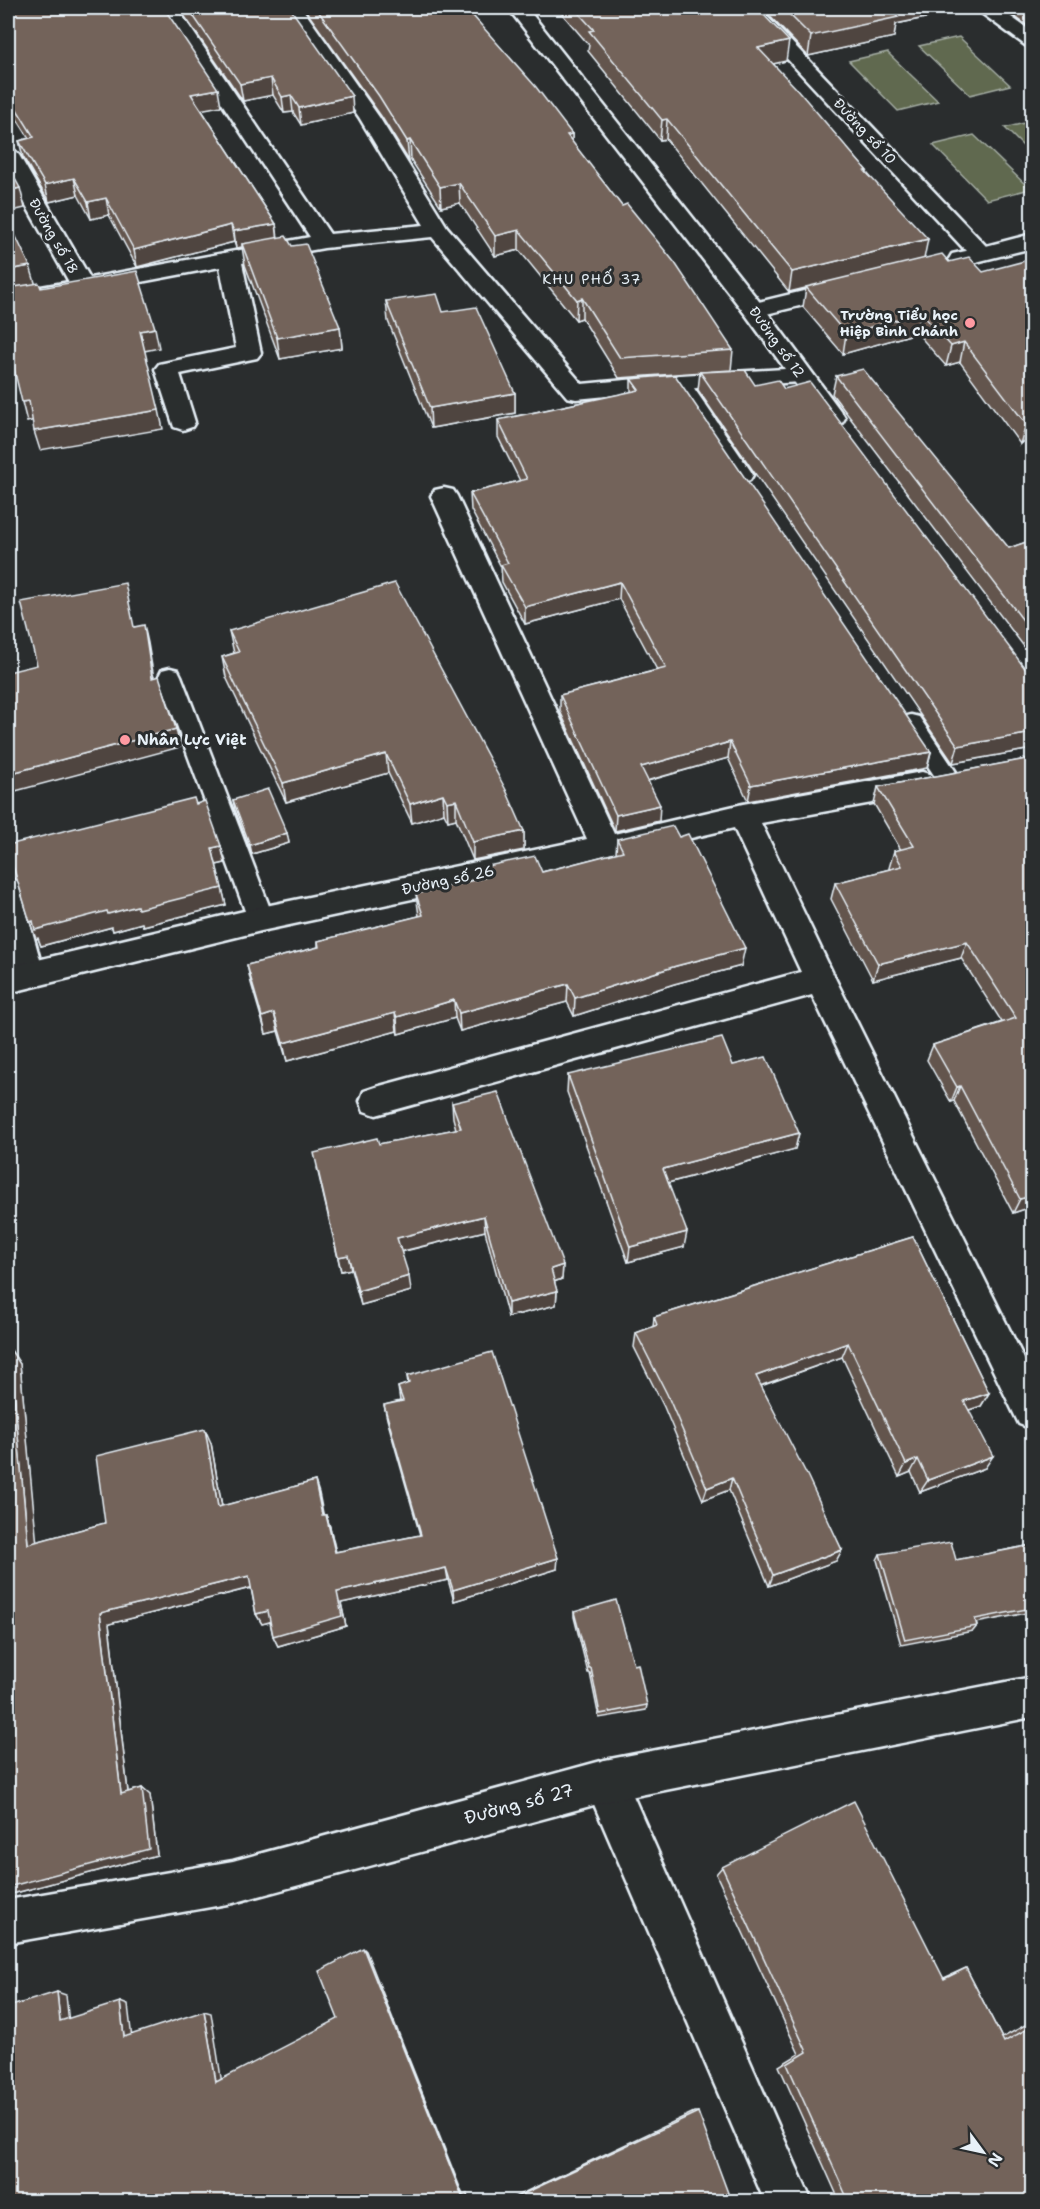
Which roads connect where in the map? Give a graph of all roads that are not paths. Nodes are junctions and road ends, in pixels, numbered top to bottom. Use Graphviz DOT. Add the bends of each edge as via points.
graph roads {
  1 [pos="168,8"];
  2 [pos="293,8"];
  3 [pos="517,8"];
  4 [pos="749,8"];
  5 [pos="987,8"];
  6 [pos="1032,41"];
  7 [pos="8,155"];
  8 [pos="438,230"];
  9 [pos="1032,241"];
  10 [pos="324,242"];
  11 [pos="981,254"];
  12 [pos="230,259"];
  13 [pos="936,265"];
  14 [pos="868,282"];
  15 [pos="83,286"];
  16 [pos="8,300"];
  17 [pos="754,310"];
  18 [pos="801,375"];
  19 [pos="680,382"];
  20 [pos="183,422"];
  21 [pos="844,432"];
  22 [pos="754,491"];
  23 [pos="444,496"];
  24 [pos="170,676"];
  25 [pos="901,709"];
  26 [pos="980,772"];
  27 [pos="948,778"];
  28 [pos="743,815"];
  29 [pos="605,847"];
  30 [pos="8,888"];
  31 [pos="261,919"];
  32 [pos="19,977"];
  33 [pos="820,980"];
  34 [pos="376,1101"];
  35 [pos="1032,1412"];
  36 [pos="1032,1697"];
  37 [pos="605,1781"];
  38 [pos="8,1922"];
  39 [pos="789,2202"];
  1 -- 10 [label="street"];
  2 -- 8 [label="street" via="369,117"];
  3 -- 17 [label="street, Đường số 12"];
  4 -- 11 [label="street, Đường số 10"];
  5 -- 6 [label="street"];
  7 -- 15 [label="street, Đường số 18"];
  8 -- 10 [label="street"];
  8 -- 19 [label="street" via="576,392"];
  9 -- 11 [label="street"];
  10 -- 12 [label="street"];
  11 -- 13 [label="street"];
  12 -- 15 [label="street"];
  12 -- 20 [label="street" via="249,353 167,369"];
  14 -- 17 [label="street"];
  15 -- 16 [label="street"];
  17 -- 18 [label="street, Đường số 12"];
  18 -- 19 [label="street"];
  18 -- 21 [label="street, Đường số 12"];
  19 -- 22 [label="lane"];
  23 -- 29 [label="street"];
  24 -- 31 [label="lane"];
  25 -- 27 [label="lane"];
  26 -- 27 [label="street, Đường số 26"];
  27 -- 28 [label="street, Đường số 26"];
  28 -- 29 [label="street, Đường số 26"];
  28 -- 33 [label="street"];
  29 -- 31 [label="street, Đường số 26"];
  30 -- 32 [label="lane"];
  31 -- 32 [label="street, Đường số 26"];
  33 -- 34 [label="street"];
  33 -- 35 [label="street"];
  36 -- 37 [label="street, Đường số 27"];
  37 -- 38 [label="street, Đường số 27" via="233,1882"];
  37 -- 39 [label="street"];
}
